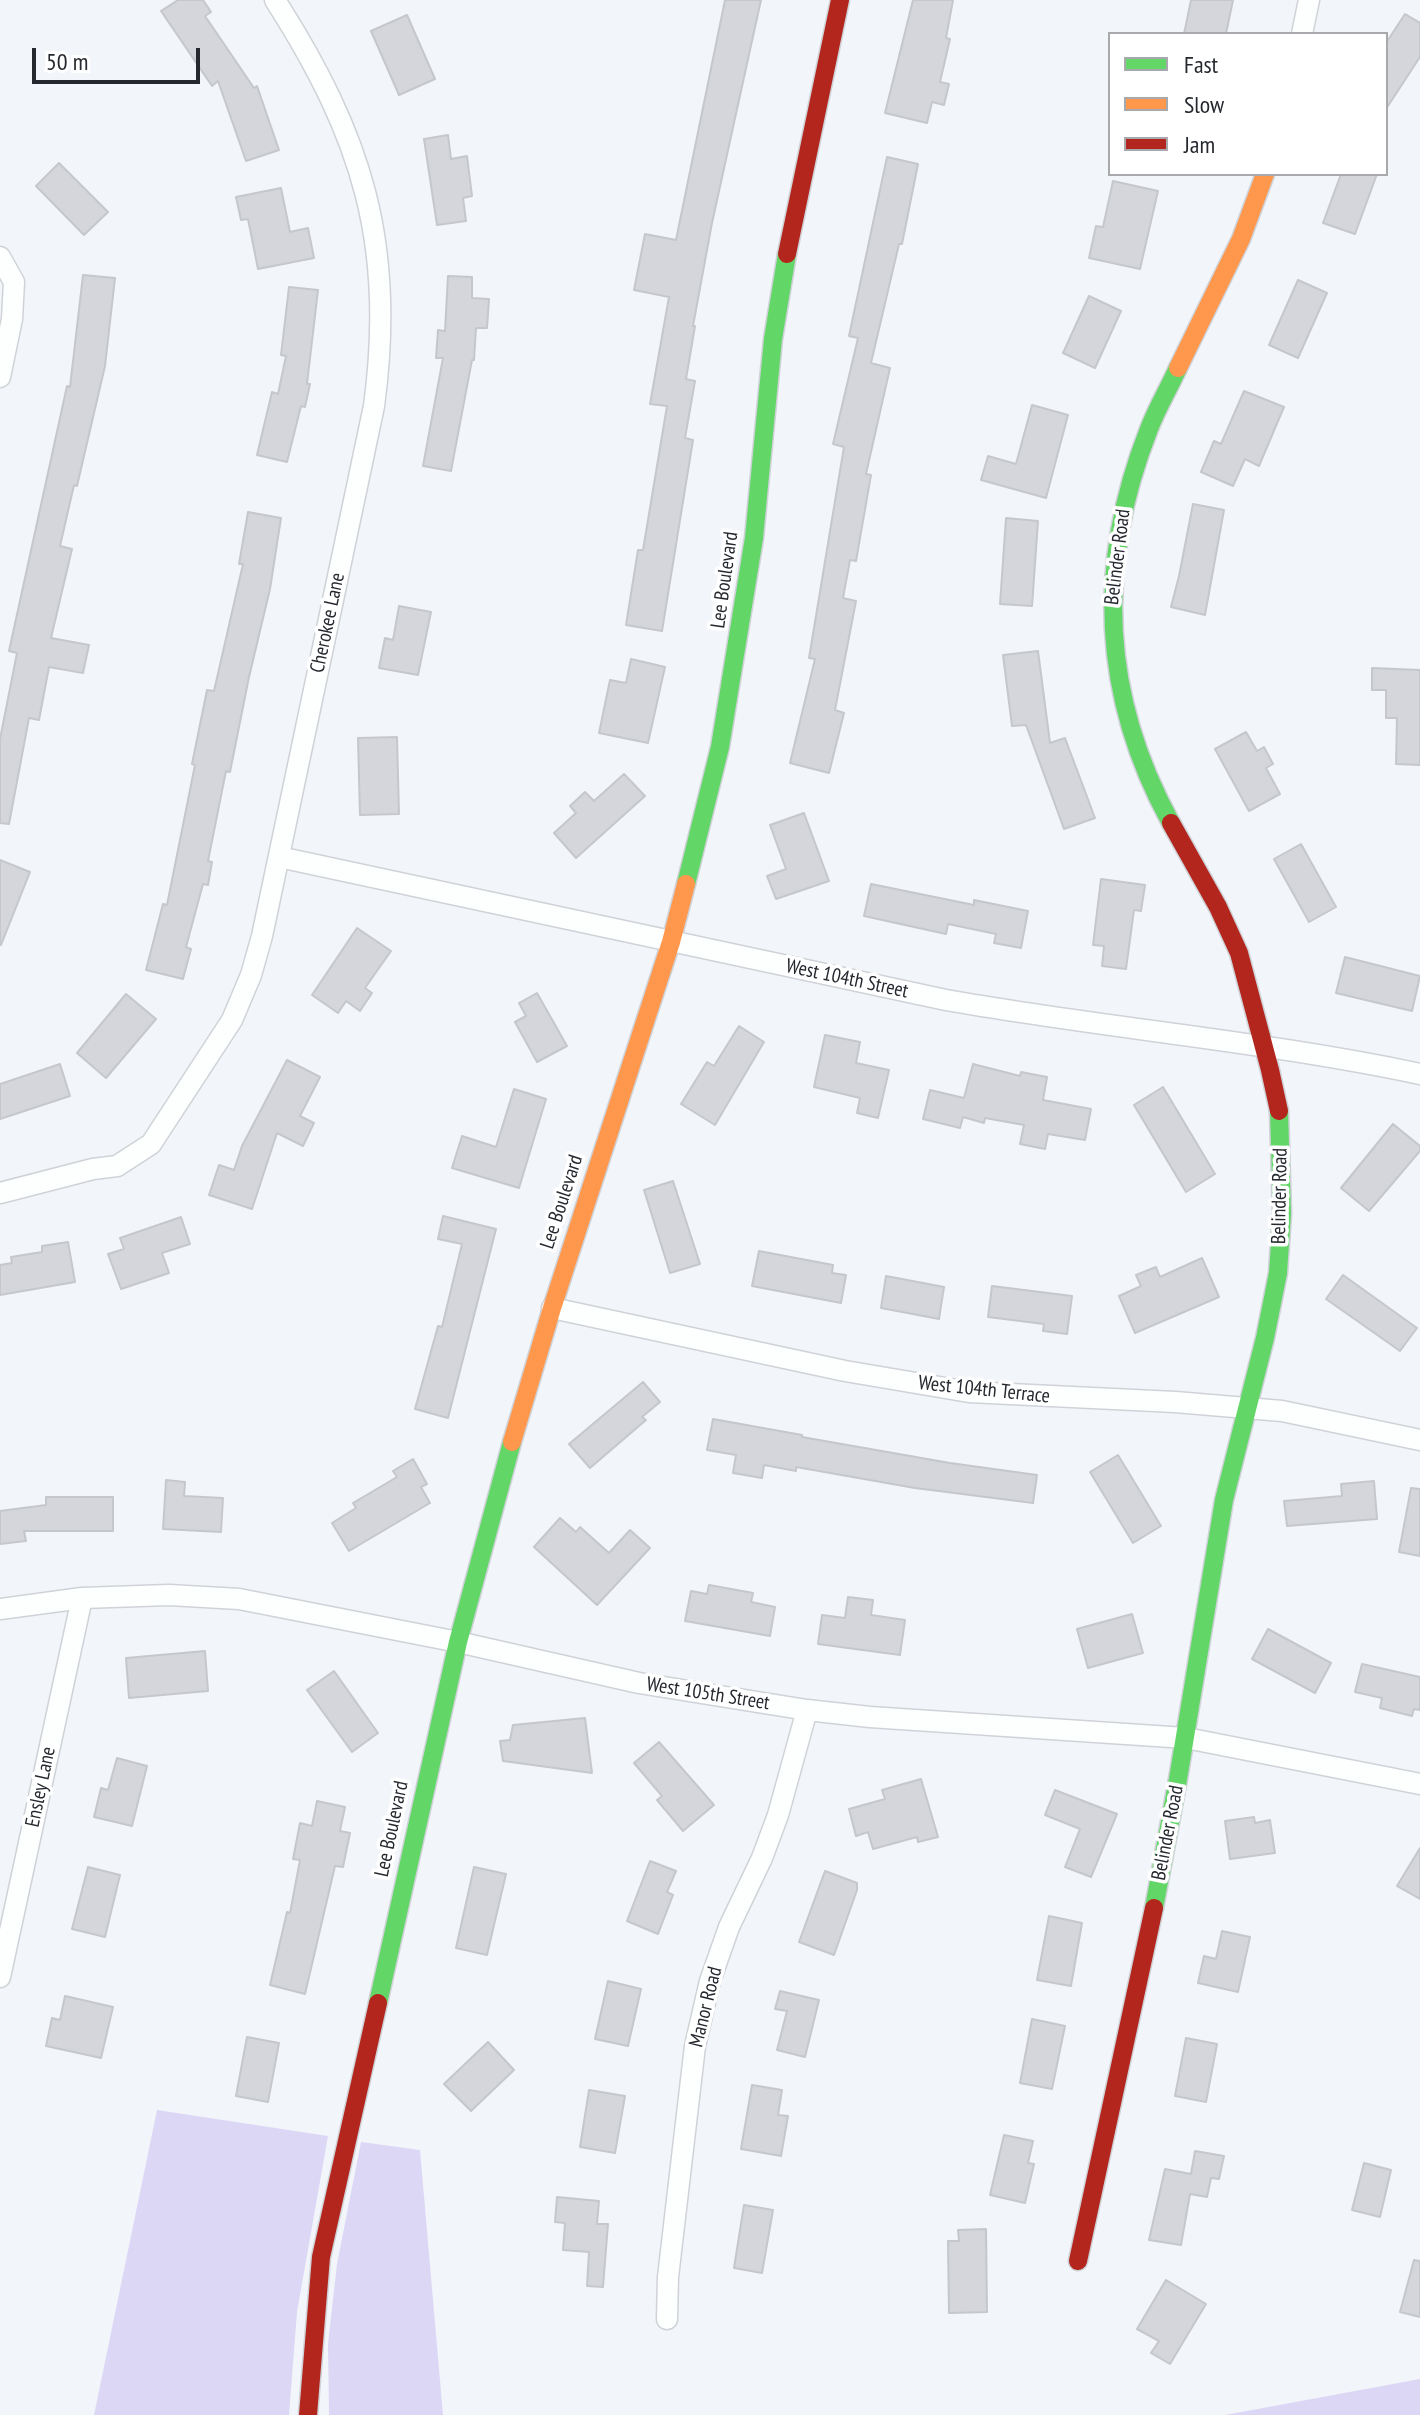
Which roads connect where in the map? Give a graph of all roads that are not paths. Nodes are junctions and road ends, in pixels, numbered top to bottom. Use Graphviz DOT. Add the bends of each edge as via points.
graph roads {
  1 [pos="275,0"];
  2 [pos="840,0"];
  3 [pos="1309,0"];
  4 [pos="1302,32"];
  5 [pos="1264,176"];
  6 [pos="0,257"];
  7 [pos="0,377"];
  8 [pos="279,857"];
  9 [pos="671,942"];
  10 [pos="1264,1046"];
  11 [pos="1420,1074"];
  12 [pos="0,1193"];
  13 [pos="552,1308"];
  14 [pos="1247,1408"];
  15 [pos="1420,1440"];
  16 [pos="82,1598"];
  17 [pos="0,1609"];
  18 [pos="458,1642"];
  19 [pos="807,1710"];
  20 [pos="1186,1738"];
  21 [pos="1420,1784"];
  22 [pos="0,1977"];
  23 [pos="1078,2261"];
  24 [pos="667,2319"];
  25 [pos="308,2415"];
  1 -- 8 [label="street, Cherokee Lane" via="335,104 357,159 376,240 382,306 374,406"];
  2 -- 9 [label="street, Lee Boulevard" via="773,339 754,538 725,718"];
  3 -- 4 [label="street"];
  5 -- 10 [label="street, Belinder Road" via="1241,239 1138,456 1113,559 1111,612 1115,664 1143,767 1238,950"];
  6 -- 7 [label="street" via="14,282"];
  8 -- 9 [label="street, West 104th Street"];
  8 -- 12 [label="street, Cherokee Lane" via="251,975 232,1020 151,1144 117,1166"];
  9 -- 10 [label="street, West 104th Street" via="1037,1016"];
  9 -- 13 [label="street, Lee Boulevard"];
  10 -- 11 [label="street, West 104th Street"];
  10 -- 14 [label="street, Belinder Road" via="1282,1141 1283,1215 1279,1268"];
  13 -- 14 [label="street, West 104th Terrace" via="969,1392"];
  13 -- 18 [label="street, Lee Boulevard"];
  14 -- 15 [label="street, West 104th Terrace"];
  14 -- 20 [label="street, Belinder Road" via="1218,1531"];
  16 -- 17 [label="street, West 105th Street"];
  16 -- 18 [label="street, West 105th Street" via="239,1599"];
  16 -- 22 [label="street, Ensley Lane"];
  18 -- 19 [label="street, West 105th Street" via="639,1683"];
  18 -- 25 [label="street, Lee Boulevard" via="321,2257"];
  19 -- 20 [label="street, West 105th Street"];
  19 -- 24 [label="street, Manor Road" via="778,1815 710,1981 695,2046"];
  20 -- 21 [label="street, West 105th Street"];
  20 -- 23 [label="street, Belinder Road"];
}
